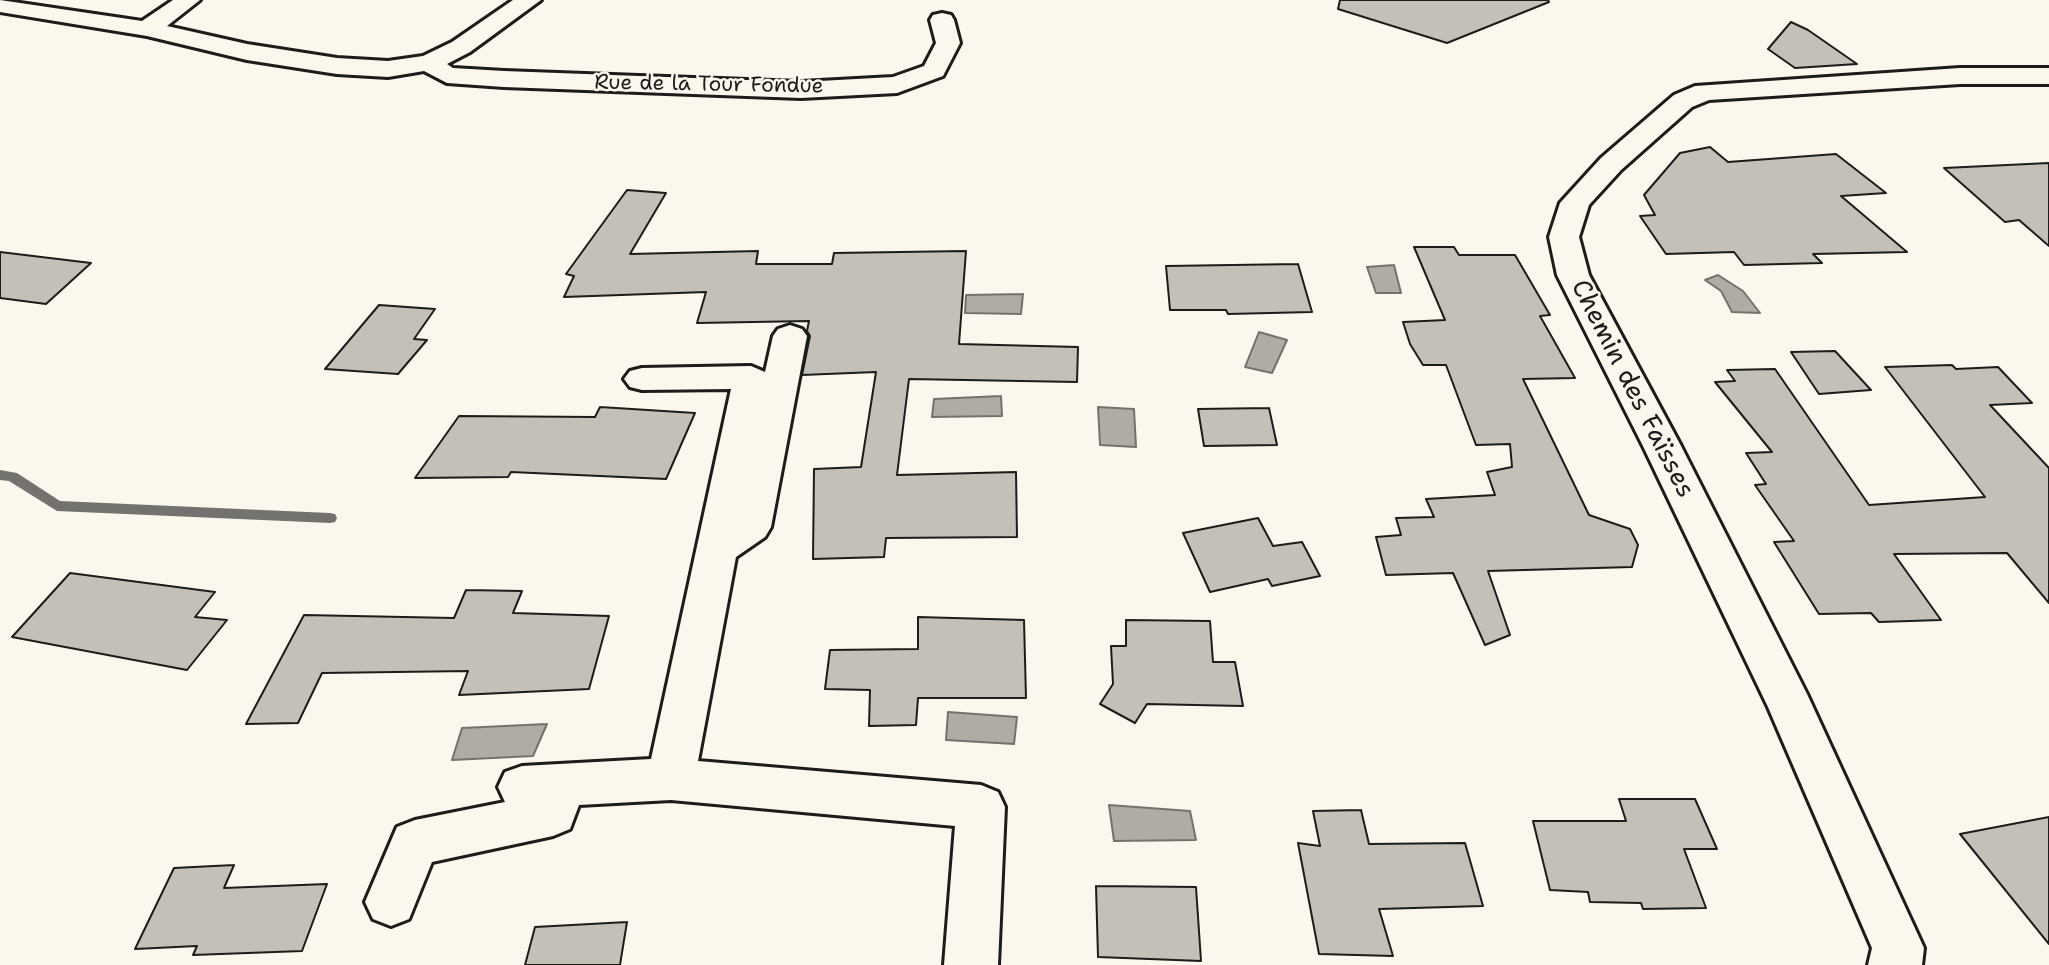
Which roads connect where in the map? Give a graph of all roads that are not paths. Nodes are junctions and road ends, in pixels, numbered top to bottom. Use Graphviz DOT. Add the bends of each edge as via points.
graph roads {
  1 [pos="5,0"];
  2 [pos="188,0"];
  3 [pos="528,0"];
  4 [pos="0,4"];
  5 [pos="943,20"];
  6 [pos="147,29"];
  7 [pos="429,63"];
  8 [pos="2049,76"];
  9 [pos="790,337"];
  10 [pos="642,379"];
  11 [pos="717,549"];
  12 [pos="671,779"];
  13 [pos="391,902"];
  14 [pos="971,965"];
  15 [pos="1895,965"];
  1 -- 4 [label="street"];
  2 -- 6 [label="street"];
  3 -- 7 [label="street" via="461,47"];
  4 -- 6 [label="street"];
  5 -- 7 [label="street, Rue de la Tour Fondue" via="948,43 934,71 897,85 801,90 504,79 447,75"];
  6 -- 7 [label="street" via="337,66 387,69"];
  8 -- 15 [label="street, Chemin des Faïsses" via="1960,76 1704,92 1683,101 1611,164 1575,203 1564,237 1573,275 1791,707 1898,947"];
  9 -- 11 [label="street" via="751,527"];
  10 -- 11 [label="street" via="751,377"];
  11 -- 12 [label="street"];
  12 -- 13 [label="street" via="541,786 553,814 415,843"];
  12 -- 14 [label="street" via="981,807"];
}
